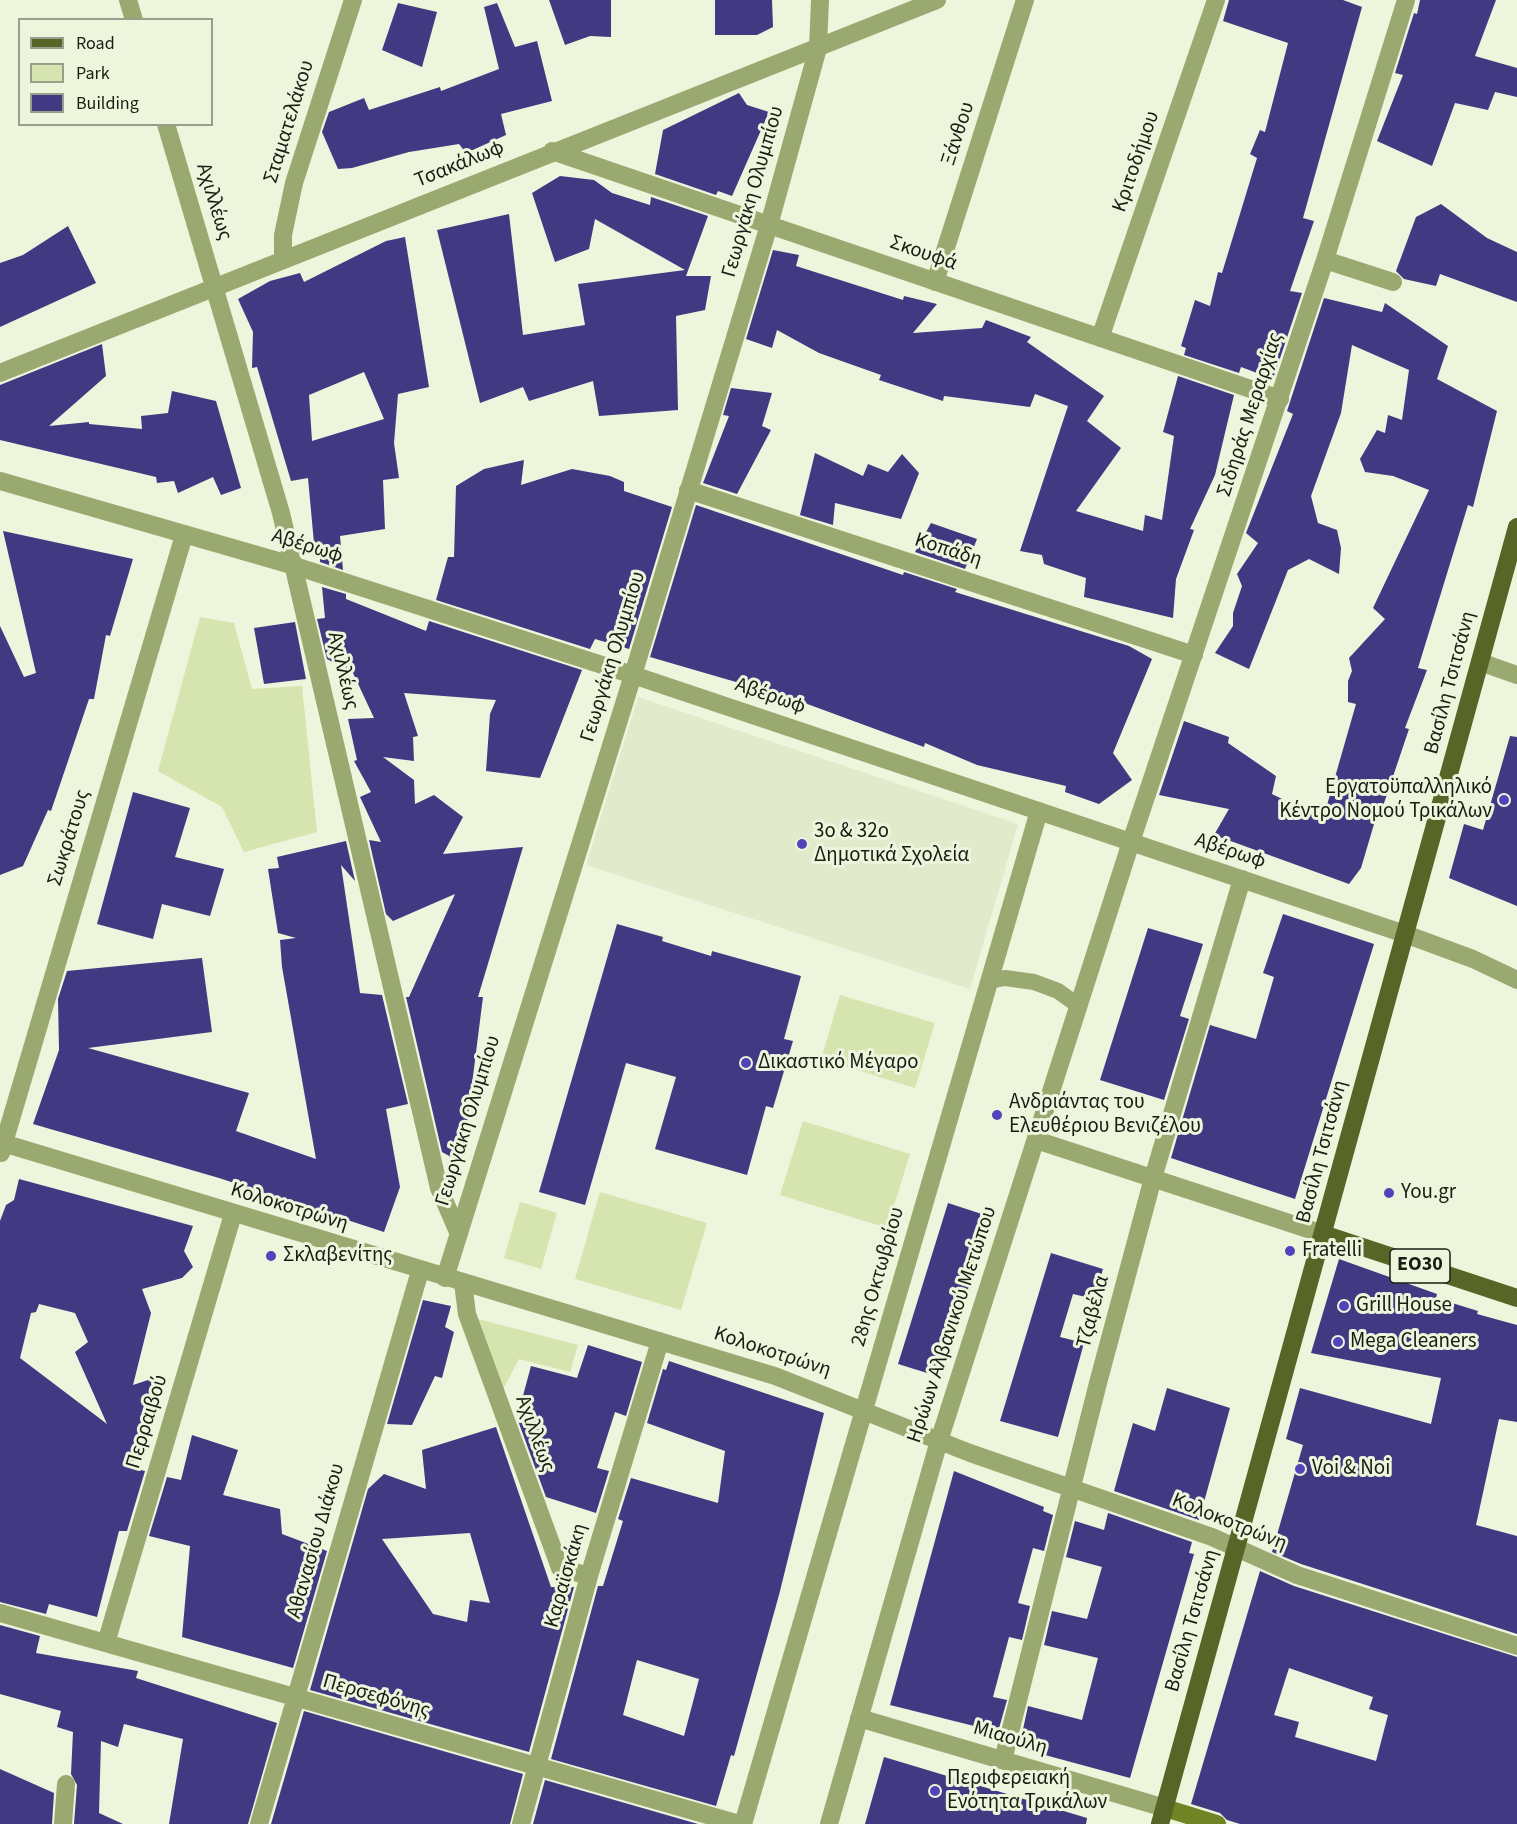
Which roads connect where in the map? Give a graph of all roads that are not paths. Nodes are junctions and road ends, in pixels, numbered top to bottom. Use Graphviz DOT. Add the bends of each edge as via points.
graph roads {
  1 [pos="128,0"];
  2 [pos="353,0"];
  3 [pos="820,0"];
  4 [pos="937,0"];
  5 [pos="1025,0"];
  6 [pos="1216,0"];
  7 [pos="1406,0"];
  8 [pos="133,18"];
  9 [pos="818,48"];
  10 [pos="167,126"];
  11 [pos="552,152"];
  12 [pos="769,225"];
  13 [pos="283,260"];
  14 [pos="1325,260"];
  15 [pos="936,282"];
  16 [pos="1393,282"];
  17 [pos="216,287"];
  18 [pos="1100,338"];
  19 [pos="0,373"];
  20 [pos="1280,399"];
  21 [pos="0,481"];
  22 [pos="688,490"];
  23 [pos="1517,527"];
  24 [pos="184,535"];
  25 [pos="295,566"];
  26 [pos="1194,655"];
  27 [pos="1480,662"];
  28 [pos="633,675"];
  29 [pos="1517,675"];
  30 [pos="1039,811"];
  31 [pos="1131,842"];
  32 [pos="1242,879"];
  33 [pos="1405,934"];
  34 [pos="1517,980"];
  35 [pos="989,981"];
  36 [pos="1079,1006"];
  37 [pos="1036,1140"];
  38 [pos="1,1146"];
  39 [pos="1153,1178"];
  40 [pos="233,1214"];
  41 [pos="458,1233"];
  42 [pos="1323,1234"];
  43 [pos="420,1271"];
  44 [pos="445,1278"];
  45 [pos="463,1283"];
  46 [pos="1517,1298"];
  47 [pos="660,1341"];
  48 [pos="864,1409"];
  49 [pos="939,1441"];
  50 [pos="1072,1489"];
  51 [pos="1237,1548"];
  52 [pos="589,1576"];
  53 [pos="0,1613"];
  54 [pos="105,1643"];
  55 [pos="1517,1646"];
  56 [pos="294,1697"];
  57 [pos="859,1718"];
  58 [pos="1003,1760"];
  59 [pos="537,1766"];
  60 [pos="66,1784"];
  61 [pos="1162,1816"];
  62 [pos="63,1824"];
  63 [pos="259,1824"];
  64 [pos="521,1824"];
  65 [pos="741,1824"];
  66 [pos="829,1824"];
  67 [pos="1217,1824"];
  1 -- 8 [label="street"];
  2 -- 13 [label="street, Σταματελάκου" via="294,183 283,235"];
  3 -- 9 [label="street, Γεωργάκη Ολυμπίου"];
  4 -- 9 [label="street, Τσακάλωφ"];
  5 -- 15 [label="street, Ξάνθου"];
  6 -- 18 [label="street, Κριτοδήμου"];
  7 -- 14 [label="street, Σιδηράς Μεραρχίας"];
  9 -- 11 [label="street, Τσακάλωφ"];
  9 -- 12 [label="street, Γεωργάκη Ολυμπίου"];
  10 -- 17 [label="street, Αχιλλέως"];
  11 -- 12 [label="street, Σκουφά"];
  11 -- 13 [label="street, Τσακάλωφ"];
  12 -- 15 [label="street, Σκουφά"];
  12 -- 22 [label="street, Γεωργάκη Ολυμπίου"];
  13 -- 17 [label="street, Τσακάλωφ"];
  14 -- 16 [label="street"];
  14 -- 20 [label="street, Σιδηράς Μεραρχίας"];
  15 -- 18 [label="street, Σκουφά"];
  17 -- 19 [label="street, Τσακάλωφ"];
  17 -- 25 [label="street, Αχιλλέως"];
  18 -- 20 [label="street, Σκουφά"];
  20 -- 26 [label="street, Σιδηράς Μεραρχίας"];
  21 -- 24 [label="street, Αβέρωφ"];
  22 -- 26 [label="street, Κοπάδη"];
  22 -- 28 [label="street, Γεωργάκη Ολυμπίου"];
  23 -- 27 [label="main road, Βασίλη Τσιτσάνη"];
  24 -- 25 [label="street, Αβέρωφ"];
  24 -- 38 [label="street, Σωκράτους"];
  25 -- 28 [label="street, Αβέρωφ"];
  25 -- 41 [label="street, Αχιλλέως" via="439,1188"];
  26 -- 31 [label="street, Σιδηράς Μεραρχίας"];
  27 -- 29 [label="street"];
  27 -- 33 [label="main road, Βασίλη Τσιτσάνη"];
  28 -- 30 [label="street, Αβέρωφ"];
  28 -- 41 [label="street, Γεωργάκη Ολυμπίου"];
  30 -- 31 [label="street, Αβέρωφ"];
  30 -- 35 [label="street, 28ης Οκτωβρίου"];
  31 -- 32 [label="street, Αβέρωφ"];
  31 -- 36 [label="street, Ηρώων Αλβανικού Μετώπου"];
  32 -- 33 [label="street, Αβέρωφ"];
  32 -- 39 [label="street, Τζαβέλα"];
  33 -- 34 [label="street, Αβέρωφ"];
  33 -- 42 [label="main road, Βασίλη Τσιτσάνη"];
  35 -- 36 [label="lane" via="1005,978 1034,982 1058,991"];
  35 -- 48 [label="street, 28ης Οκτωβρίου"];
  36 -- 37 [label="street, Ηρώων Αλβανικού Μετώπου"];
  37 -- 39 [label="street"];
  37 -- 49 [label="street, Ηρώων Αλβανικού Μετώπου"];
  38 -- 40 [label="street, Κολοκοτρώνη"];
  39 -- 42 [label="street"];
  39 -- 50 [label="street, Τζαβέλα"];
  40 -- 43 [label="street, Κολοκοτρώνη"];
  40 -- 54 [label="street, Περραιβού"];
  41 -- 44 [label="street, Γεωργάκη Ολυμπίου"];
  42 -- 46 [label="main road, ΕΟ30"];
  42 -- 51 [label="main road, Βασίλη Τσιτσάνη"];
  43 -- 44 [label="street, Κολοκοτρώνη"];
  43 -- 56 [label="street, Αθανασίου Διάκου"];
  44 -- 45 [label="street, Κολοκοτρώνη"];
  45 -- 47 [label="street, Κολοκοτρώνη"];
  45 -- 52 [label="street, Αχιλλέως" via="467,1314 560,1568"];
  47 -- 48 [label="street, Κολοκοτρώνη" via="775,1376"];
  47 -- 52 [label="street, Καραϊσκάκη"];
  48 -- 49 [label="street, Κολοκοτρώνη"];
  48 -- 65 [label="street, 28ης Οκτωβρίου"];
  49 -- 50 [label="street, Κολοκοτρώνη"];
  49 -- 57 [label="street, Ηρώων Αλβανικού Μετώπου"];
  50 -- 51 [label="street, Κολοκοτρώνη"];
  50 -- 58 [label="street, Τζαβέλα"];
  51 -- 55 [label="street, Κολοκοτρώνη" via="1327,1586"];
  51 -- 61 [label="main road, Βασίλη Τσιτσάνη"];
  52 -- 59 [label="street, Καραϊσκάκη"];
  53 -- 54 [label="street, Περσεφόνης"];
  54 -- 56 [label="street, Περσεφόνης"];
  56 -- 59 [label="street, Περσεφόνης"];
  56 -- 63 [label="street, Αθανασίου Διάκου"];
  57 -- 58 [label="street, Μιαούλη"];
  57 -- 66 [label="street, Ηρώων Αλβανικού Μετώπου"];
  58 -- 61 [label="street, Μιαούλη"];
  59 -- 64 [label="street, Καραϊσκάκη"];
  59 -- 65 [label="street, Περσεφόνης"];
  60 -- 62 [label="street"];
  61 -- 67 [label="street, Μιαούλη"];
}
